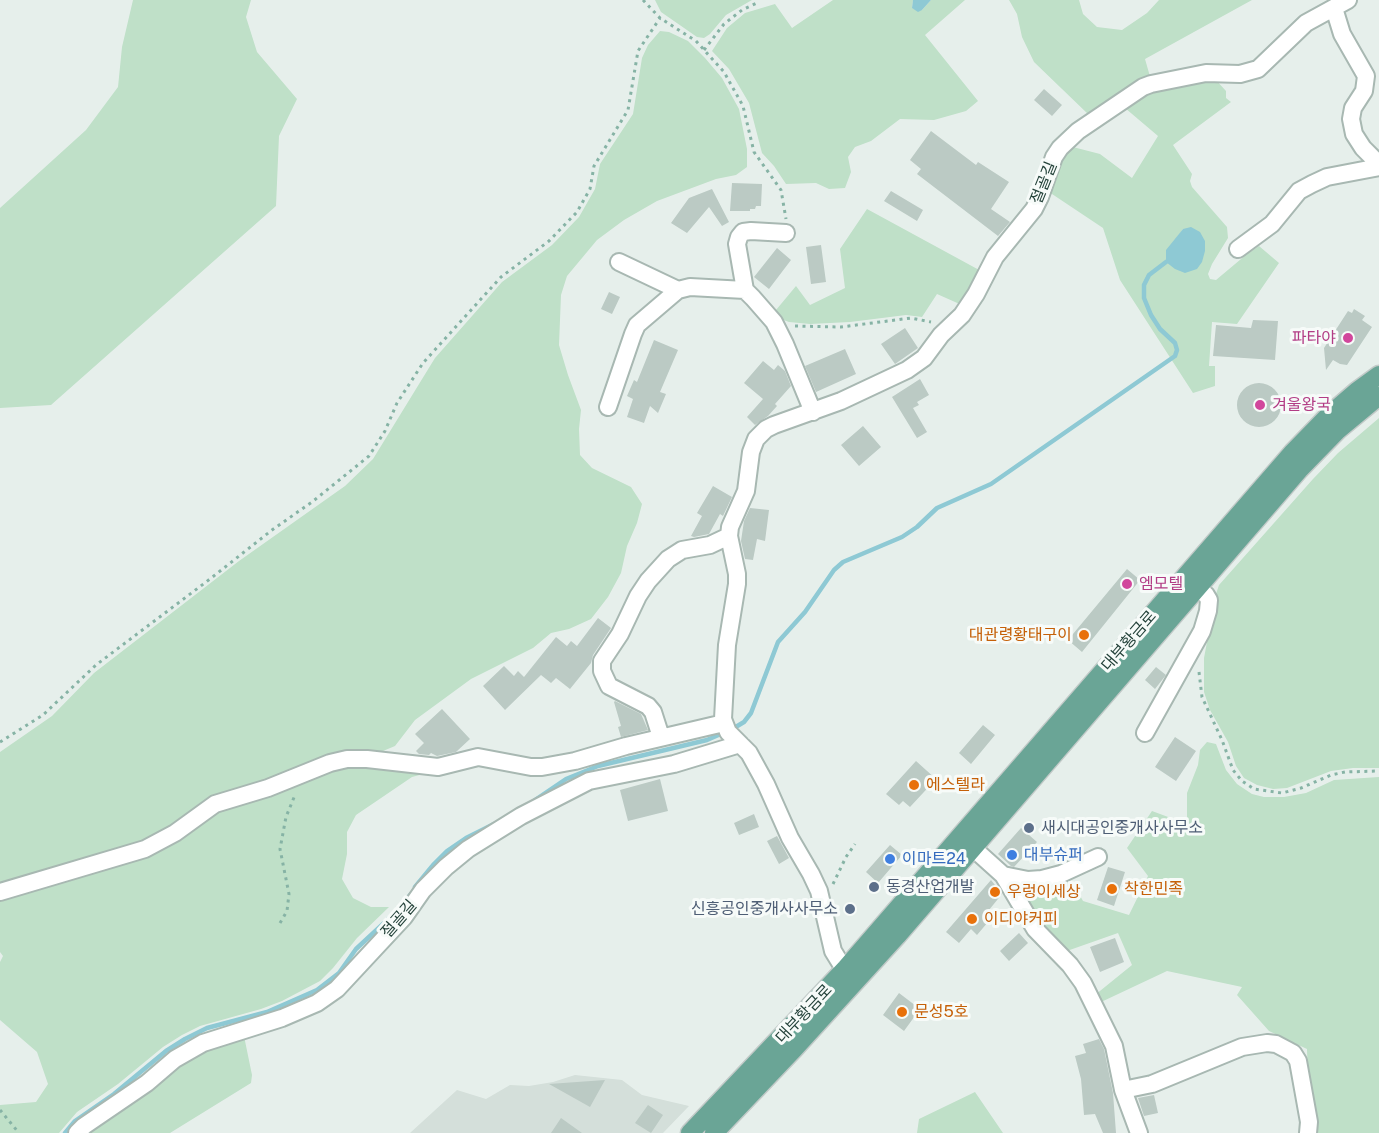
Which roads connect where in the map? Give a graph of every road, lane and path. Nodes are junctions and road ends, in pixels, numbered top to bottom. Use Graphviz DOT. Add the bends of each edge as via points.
graph roads {
  1 [pos="643,0"];
  2 [pos="759,2"];
  3 [pos="1341,4"];
  4 [pos="660,18"];
  5 [pos="704,50"];
  6 [pos="1379,161"];
  7 [pos="1379,167"];
  8 [pos="786,233"];
  9 [pos="1238,249"];
  10 [pos="619,262"];
  11 [pos="678,290"];
  12 [pos="745,290"];
  13 [pos="774,322"];
  14 [pos="950,328"];
  15 [pos="1379,375"];
  16 [pos="1379,396"];
  17 [pos="608,407"];
  18 [pos="813,412"];
  19 [pos="729,536"];
  20 [pos="1197,587"];
  21 [pos="1199,665"];
  22 [pos="724,723"];
  23 [pos="1145,733"];
  24 [pos="661,737"];
  25 [pos="0,742"];
  26 [pos="740,744"];
  27 [pos="310,769"];
  28 [pos="1379,771"];
  29 [pos="966,842"];
  30 [pos="855,844"];
  31 [pos="1098,857"];
  32 [pos="1003,875"];
  33 [pos="0,892"];
  34 [pos="825,909"];
  35 [pos="280,923"];
  36 [pos="852,974"];
  37 [pos="1122,1090"];
  38 [pos="0,1110"];
  39 [pos="19,1133"];
  40 [pos="77,1133"];
  41 [pos="690,1133"];
  42 [pos="714,1133"];
  43 [pos="1139,1133"];
  44 [pos="1308,1133"];
  1 -- 4 [label="path"];
  2 -- 5 [label="path" via="724,24"];
  3 -- 6 [label="lane" via="1342,34 1366,76 1364,91 1353,108 1354,134"];
  3 -- 14 [label="lane, 절골길" via="1306,23 1258,69 1240,74 1206,73 1151,84 1078,131 1059,148 1034,208 1002,248 976,294"];
  4 -- 5 [label="path"];
  4 -- 25 [label="path" via="638,51 628,110 594,166 590,189 577,212 549,242 501,277 423,363 369,456 96,665 43,715"];
  5 -- 8 [label="path" via="723,72 743,106 753,152 781,190"];
  7 -- 9 [label="lane" via="1327,177 1299,191 1272,224"];
  8 -- 12 [label="lane" via="751,231 739,237"];
  10 -- 11 [label="lane"];
  11 -- 12 [label="lane"];
  11 -- 17 [label="lane" via="637,325"];
  12 -- 13 [label="lane"];
  13 -- 14 [label="path" via="842,327 911,318"];
  13 -- 18 [label="lane"];
  14 -- 18 [label="lane, 절골길" via="917,364"];
  15 -- 29 [label="main road, 대부황금로" via="1328,416 1293,452"];
  16 -- 20 [label="main road, 대부황금로" via="1318,450"];
  18 -- 19 [label="lane, 절골길" via="766,429 756,439 746,491"];
  19 -- 22 [label="lane" via="737,584 727,645"];
  19 -- 24 [label="lane" via="710,545 682,550 668,559 638,596 602,661 609,687 648,706"];
  20 -- 23 [label="lane" via="1209,600 1202,631"];
  20 -- 29 [label="main road, 대부황금로"];
  21 -- 28 [label="path" via="1202,698 1233,770 1254,789 1282,793 1345,772"];
  22 -- 24 [label="lane"];
  22 -- 26 [label="lane"];
  24 -- 27 [label="lane" via="542,767 478,757 438,767 346,759"];
  26 -- 34 [label="lane" via="757,766 790,838 812,874"];
  26 -- 40 [label="lane, 절골길" via="674,764 589,781 521,816 446,867 337,989 282,1018 203,1043 175,1059"];
  27 -- 33 [label="lane" via="268,788 215,804 145,849"];
  27 -- 35 [label="path" via="286,817 280,849 290,894"];
  29 -- 32 [label="lane"];
  29 -- 36 [label="main road, 대부황금로"];
  30 -- 34 [label="path" via="834,881"];
  31 -- 32 [label="lane" via="1042,879"];
  32 -- 37 [label="lane" via="1035,929 1083,983 1114,1046"];
  34 -- 36 [label="lane" via="833,951"];
  36 -- 41 [label="main road, 대부황금로"];
  36 -- 42 [label="main road, 대부황금로" via="794,1049"];
  37 -- 43 [label="lane"];
  37 -- 44 [label="lane" via="1152,1084 1242,1047 1276,1044 1285,1047 1298,1061"];
  38 -- 39 [label="path"];
}
